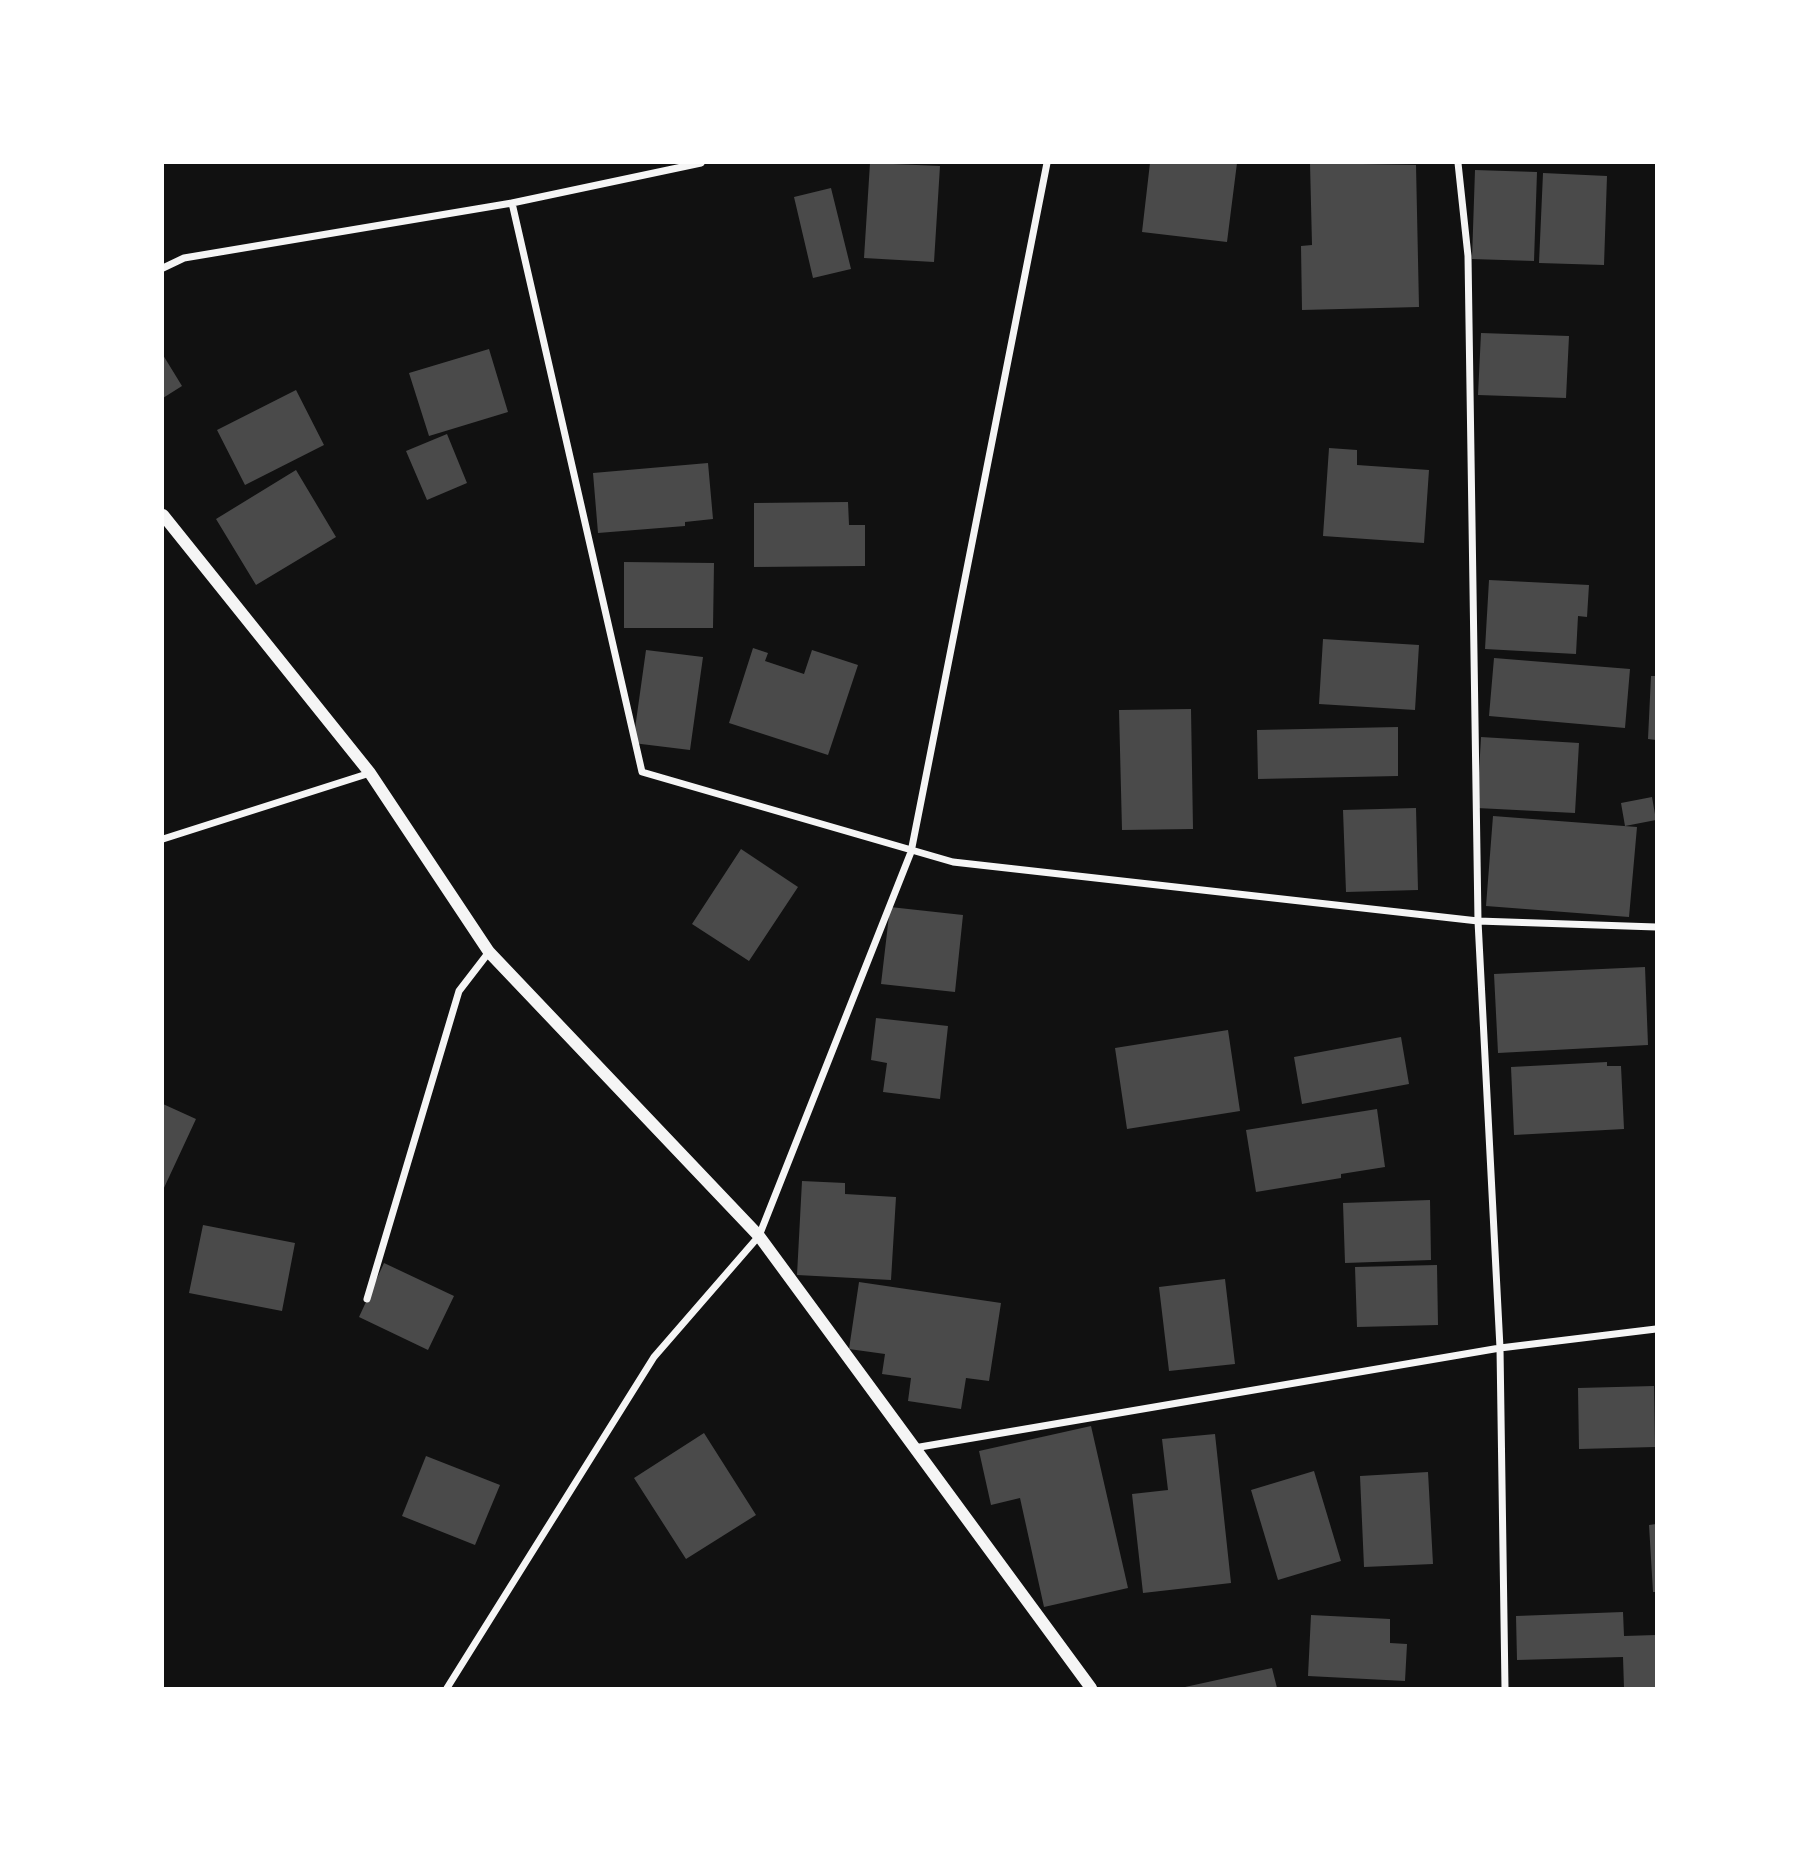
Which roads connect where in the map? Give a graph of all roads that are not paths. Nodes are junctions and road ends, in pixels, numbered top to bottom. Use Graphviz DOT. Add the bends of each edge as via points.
graph roads {
  1 [pos="701,163"];
  2 [pos="1047,163"];
  3 [pos="1458,163"];
  4 [pos="512,203"];
  5 [pos="163,268"];
  6 [pos="163,515"];
  7 [pos="370,773"];
  8 [pos="163,839"];
  9 [pos="911,852"];
  10 [pos="1478,921"];
  11 [pos="1656,928"];
  12 [pos="489,952"];
  13 [pos="759,1236"];
  14 [pos="367,1299"];
  15 [pos="1656,1329"];
  16 [pos="1500,1348"];
  17 [pos="914,1448"];
  18 [pos="447,1688"];
  19 [pos="1091,1688"];
  20 [pos="1506,1688"];
  1 -- 4 [label="street"];
  2 -- 9 [label="street"];
  3 -- 10 [label="street" via="1468,256"];
  4 -- 5 [label="street" via="184,258"];
  4 -- 9 [label="street" via="642,772"];
  6 -- 7 [label="street"];
  7 -- 8 [label="street"];
  7 -- 12 [label="street"];
  9 -- 10 [label="street" via="953,862"];
  9 -- 13 [label="street"];
  10 -- 11 [label="street"];
  10 -- 16 [label="street"];
  12 -- 13 [label="street"];
  12 -- 14 [label="street" via="459,991"];
  13 -- 17 [label="street"];
  13 -- 18 [label="street" via="654,1357"];
  15 -- 16 [label="street"];
  16 -- 17 [label="street"];
  16 -- 20 [label="street"];
  17 -- 19 [label="street"];
}
